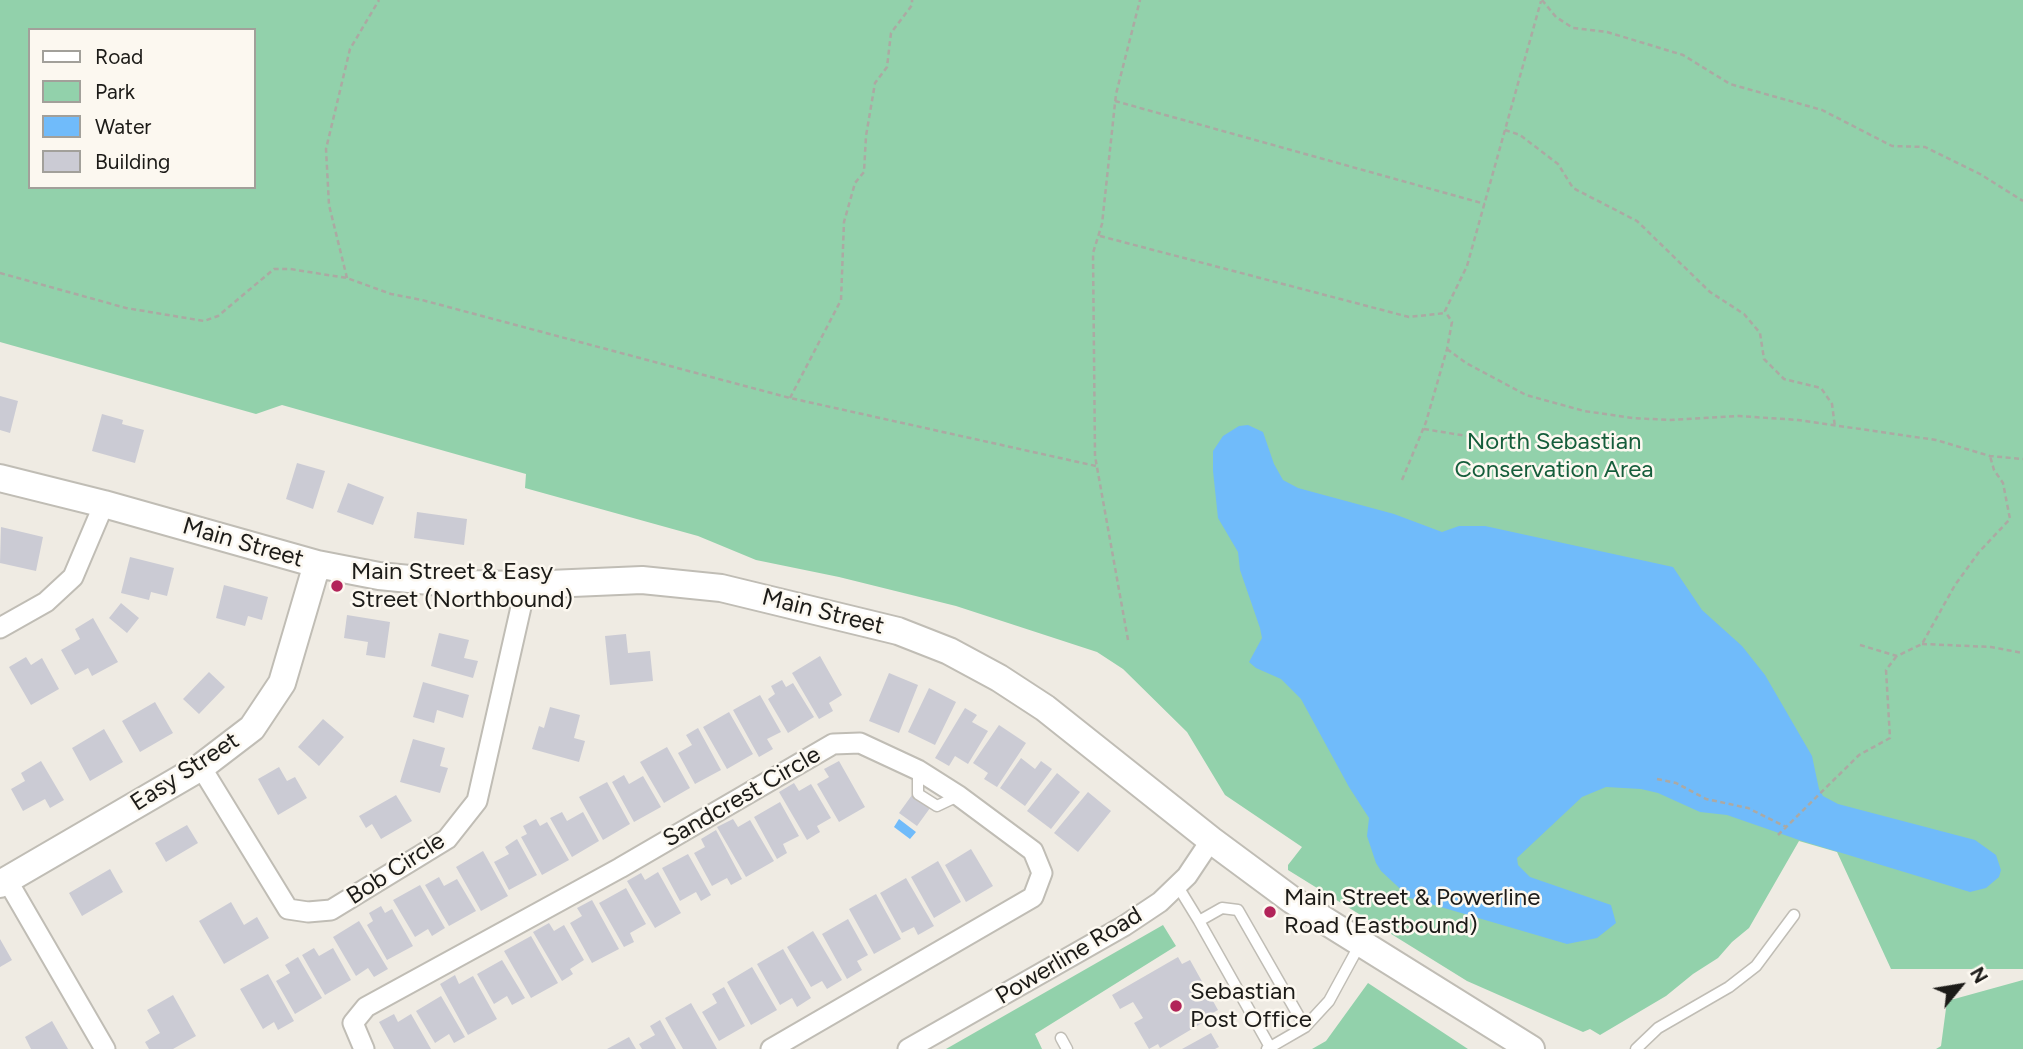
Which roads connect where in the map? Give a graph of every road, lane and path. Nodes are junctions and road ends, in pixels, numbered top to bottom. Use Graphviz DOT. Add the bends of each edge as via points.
graph roads {
  1 [pos="379,0"];
  2 [pos="912,0"];
  3 [pos="1140,0"];
  4 [pos="1541,0"];
  5 [pos="1115,101"];
  6 [pos="1505,130"];
  7 [pos="2023,201"];
  8 [pos="1485,204"];
  9 [pos="1098,235"];
  10 [pos="0,273"];
  11 [pos="347,278"];
  12 [pos="1446,313"];
  13 [pos="1447,349"];
  14 [pos="790,398"];
  15 [pos="1835,426"];
  16 [pos="1424,429"];
  17 [pos="1491,440"];
  18 [pos="1990,456"];
  19 [pos="2023,458"];
  20 [pos="1096,466"];
  21 [pos="0,478"];
  22 [pos="1402,480"];
  23 [pos="104,504"];
  24 [pos="317,564"];
  25 [pos="526,586"];
  26 [pos="0,628"];
  27 [pos="1128,640"];
  28 [pos="1923,644"];
  29 [pos="1860,645"];
  30 [pos="2023,653"];
  31 [pos="1897,656"];
  32 [pos="201,767"];
  33 [pos="1657,779"];
  34 [pos="1786,827"];
  35 [pos="1778,835"];
  36 [pos="1211,840"];
  37 [pos="3,882"];
  38 [pos="1177,885"];
  39 [pos="1794,915"];
  40 [pos="1199,921"];
  41 [pos="1360,943"];
  42 [pos="1305,1027"];
  43 [pos="1061,1038"];
  44 [pos="1268,1048"];
  45 [pos="105,1049"];
  46 [pos="364,1049"];
  47 [pos="771,1049"];
  48 [pos="908,1049"];
  49 [pos="1067,1049"];
  50 [pos="1531,1049"];
  51 [pos="1636,1049"];
  1 -- 11 [label="path" via="350,49 326,149 329,205"];
  2 -- 14 [label="path" via="891,33 887,67 875,83 864,172 855,183 844,222 841,300"];
  3 -- 5 [label="path"];
  4 -- 6 [label="path"];
  4 -- 7 [label="path" via="1573,28 1608,32 1684,55 1730,84 1822,110 1892,146 1925,147"];
  5 -- 8 [label="path"];
  5 -- 9 [label="path"];
  6 -- 8 [label="path"];
  6 -- 15 [label="path" via="1520,135 1558,164 1573,188 1637,221 1710,292 1744,314 1760,333 1764,359 1784,379 1821,388 1832,404"];
  8 -- 12 [label="path" via="1467,266"];
  9 -- 12 [label="path" via="1409,317"];
  9 -- 20 [label="path" via="1093,253"];
  10 -- 11 [label="path" via="126,308 204,321 218,316 274,269"];
  11 -- 14 [label="path" via="391,294"];
  12 -- 13 [label="path" via="1452,322"];
  13 -- 15 [label="path" via="1527,395 1584,411 1669,420 1739,416"];
  13 -- 16 [label="path"];
  14 -- 20 [label="path"];
  15 -- 18 [label="path" via="1936,440"];
  16 -- 17 [label="path"];
  16 -- 22 [label="path"];
  18 -- 19 [label="path"];
  18 -- 28 [label="path" via="2003,483 2010,519 1955,585"];
  20 -- 27 [label="path"];
  21 -- 23 [label="street, Main Street"];
  23 -- 24 [label="street, Main Street"];
  23 -- 26 [label="street" via="73,578 46,602"];
  24 -- 25 [label="street, Main Street" via="379,576"];
  24 -- 32 [label="street, Easy Street" via="282,683 252,728"];
  25 -- 32 [label="street, Bob Circle" via="477,801 447,839 331,910 288,909"];
  25 -- 36 [label="street, Main Street" via="642,580 721,587 898,631 949,651 1045,708"];
  28 -- 30 [label="path"];
  28 -- 31 [label="path"];
  29 -- 31 [label="path"];
  31 -- 34 [label="path" via="1886,670 1890,737 1859,754"];
  32 -- 37 [label="street, Easy Street"];
  33 -- 34 [label="path" via="1706,799 1748,807"];
  34 -- 35 [label="path"];
  36 -- 38 [label="street, Powerline Road"];
  36 -- 41 [label="street, Main Street"];
  37 -- 45 [label="street"];
  38 -- 40 [label="lane"];
  38 -- 48 [label="street, Powerline Road" via="1124,926"];
  39 -- 51 [label="lane" via="1755,966 1729,987 1658,1028"];
  40 -- 42 [label="lane" via="1222,908 1238,910"];
  40 -- 44 [label="lane"];
  41 -- 42 [label="lane" via="1329,1001"];
  41 -- 50 [label="street, Main Street"];
  42 -- 44 [label="lane"];
  43 -- 49 [label="lane"];
  46 -- 47 [label="street, Sandcrest Circle" via="354,1023 366,1007 631,862 833,744 860,743 918,770 1033,852 1042,873 1033,897"];
}
